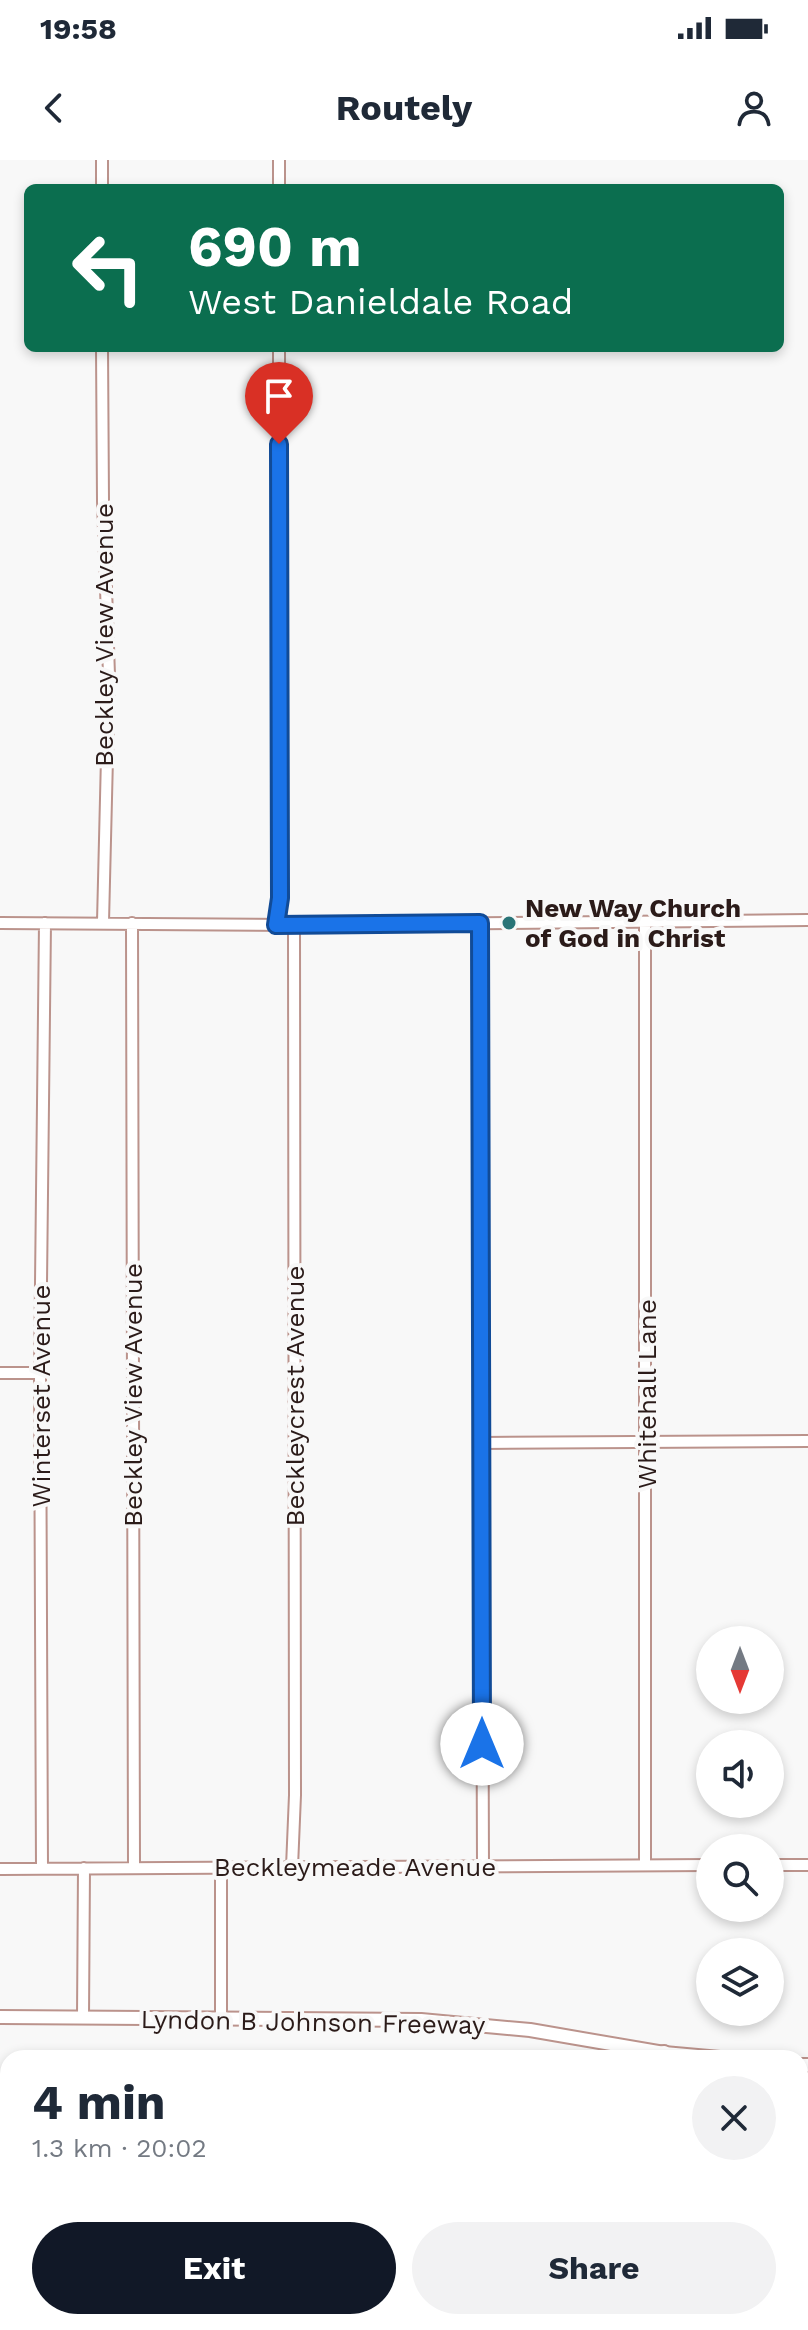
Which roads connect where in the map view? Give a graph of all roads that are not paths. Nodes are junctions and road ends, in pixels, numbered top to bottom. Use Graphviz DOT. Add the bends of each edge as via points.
graph roads {
  1 [pos="102,160"];
  2 [pos="279,160"];
  3 [pos="102,184"];
  4 [pos="279,184"];
  5 [pos="102,352"];
  6 [pos="279,352"];
  7 [pos="808,920"];
  8 [pos="103,922"];
  9 [pos="0,923"];
  10 [pos="45,923"];
  11 [pos="132,923"];
  12 [pos="480,923"];
  13 [pos="645,923"];
  14 [pos="276,925"];
  15 [pos="294,925"];
  16 [pos="0,1373"];
  17 [pos="40,1373"];
  18 [pos="647,1441"];
  19 [pos="808,1441"];
  20 [pos="482,1443"];
  21 [pos="645,1865"];
  22 [pos="696,1865"];
  23 [pos="784,1865"];
  24 [pos="808,1865"];
  25 [pos="483,1866"];
  26 [pos="221,1867"];
  27 [pos="292,1867"];
  28 [pos="42,1868"];
  29 [pos="84,1868"];
  30 [pos="134,1868"];
  31 [pos="0,1869"];
  32 [pos="0,2017"];
  33 [pos="83,2017"];
  34 [pos="221,2020"];
  35 [pos="645,2050"];
  1 -- 3 [label="street"];
  2 -- 4 [label="street"];
  5 -- 8 [label="street, Beckley View Avenue" via="109,675"];
  6 -- 14 [label="street"];
  7 -- 13 [label="street"];
  8 -- 10 [label="street"];
  8 -- 11 [label="street"];
  9 -- 10 [label="street"];
  10 -- 17 [label="street, Winterset Avenue"];
  11 -- 14 [label="street"];
  11 -- 30 [label="street, Beckley View Avenue"];
  12 -- 13 [label="street"];
  12 -- 15 [label="street"];
  12 -- 20 [label="street"];
  13 -- 18 [label="street, Whitehall Lane"];
  14 -- 15 [label="street"];
  15 -- 27 [label="street, Beckleycrest Avenue"];
  16 -- 17 [label="street"];
  17 -- 28 [label="street, Winterset Avenue"];
  18 -- 19 [label="street"];
  18 -- 20 [label="street"];
  18 -- 21 [label="street, Whitehall Lane"];
  20 -- 25 [label="street"];
  21 -- 22 [label="street, Beckleymeade Avenue"];
  21 -- 25 [label="street, Beckleymeade Avenue"];
  23 -- 24 [label="street"];
  25 -- 27 [label="street, Beckleymeade Avenue"];
  26 -- 27 [label="street, Beckleymeade Avenue"];
  26 -- 30 [label="street, Beckleymeade Avenue"];
  26 -- 34 [label="street"];
  28 -- 29 [label="street, Beckleymeade Avenue"];
  28 -- 31 [label="street, Beckleymeade Avenue"];
  29 -- 30 [label="street, Beckleymeade Avenue"];
  29 -- 33 [label="street"];
  32 -- 33 [label="main road, Lyndon B Johnson Freeway"];
  33 -- 34 [label="main road, Lyndon B Johnson Freeway"];
  34 -- 35 [label="main road, Lyndon B Johnson Freeway" via="481,2024"];
}
